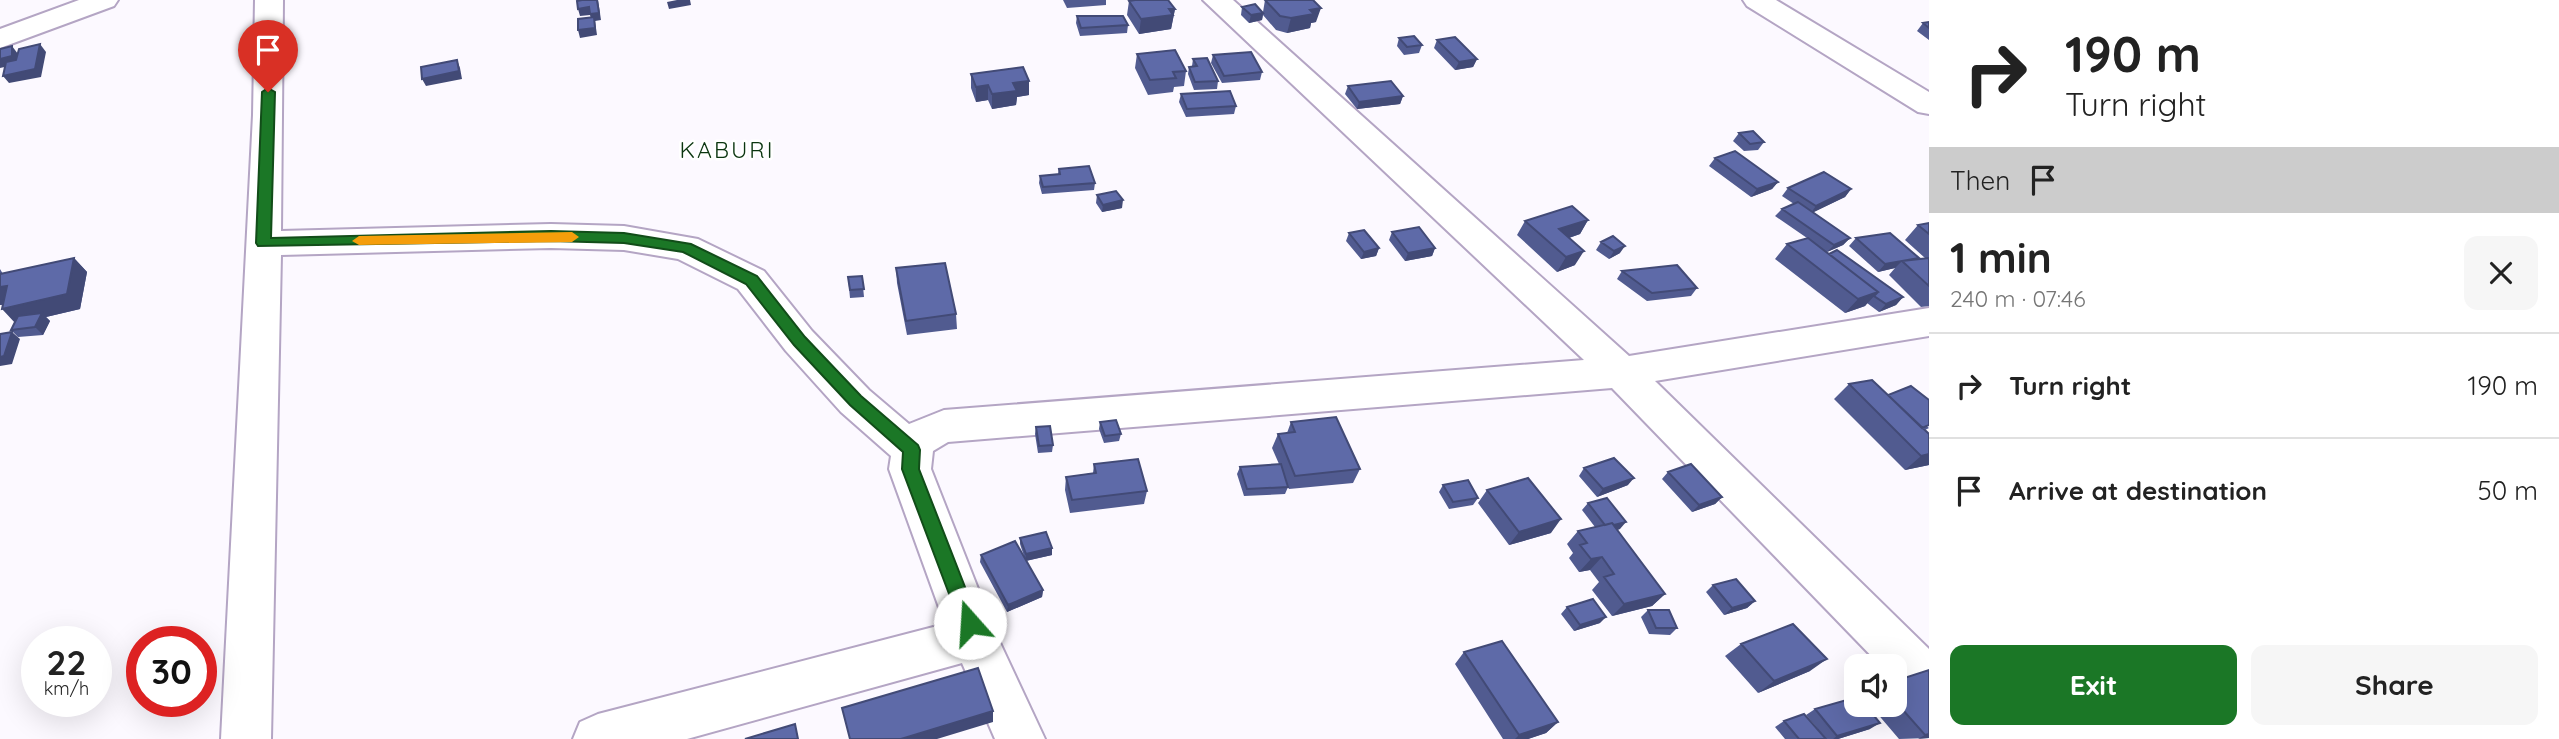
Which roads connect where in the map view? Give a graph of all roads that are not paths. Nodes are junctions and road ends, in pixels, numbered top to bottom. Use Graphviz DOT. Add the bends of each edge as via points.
graph roads {
  1 [pos="104,0"];
  2 [pos="269,0"];
  3 [pos="1217,0"];
  4 [pos="1757,0"];
  5 [pos="0,38"];
  6 [pos="1929,104"];
  7 [pos="263,243"];
  8 [pos="1929,322"];
  9 [pos="1621,372"];
  10 [pos="912,450"];
  11 [pos="974,638"];
  12 [pos="1929,682"];
  13 [pos="246,739"];
  14 [pos="597,739"];
  15 [pos="1020,739"];
  1 -- 5 [label="street"];
  2 -- 7 [label="street"];
  3 -- 9 [label="street"];
  4 -- 6 [label="street"];
  7 -- 10 [label="street" via="551,236 624,238 686,248 751,280 846,391"];
  7 -- 13 [label="street"];
  8 -- 9 [label="street"];
  9 -- 10 [label="street" via="944,426 922,435"];
  9 -- 12 [label="street"];
  10 -- 11 [label="street" via="911,469"];
  11 -- 14 [label="street"];
  11 -- 15 [label="street"];
}
